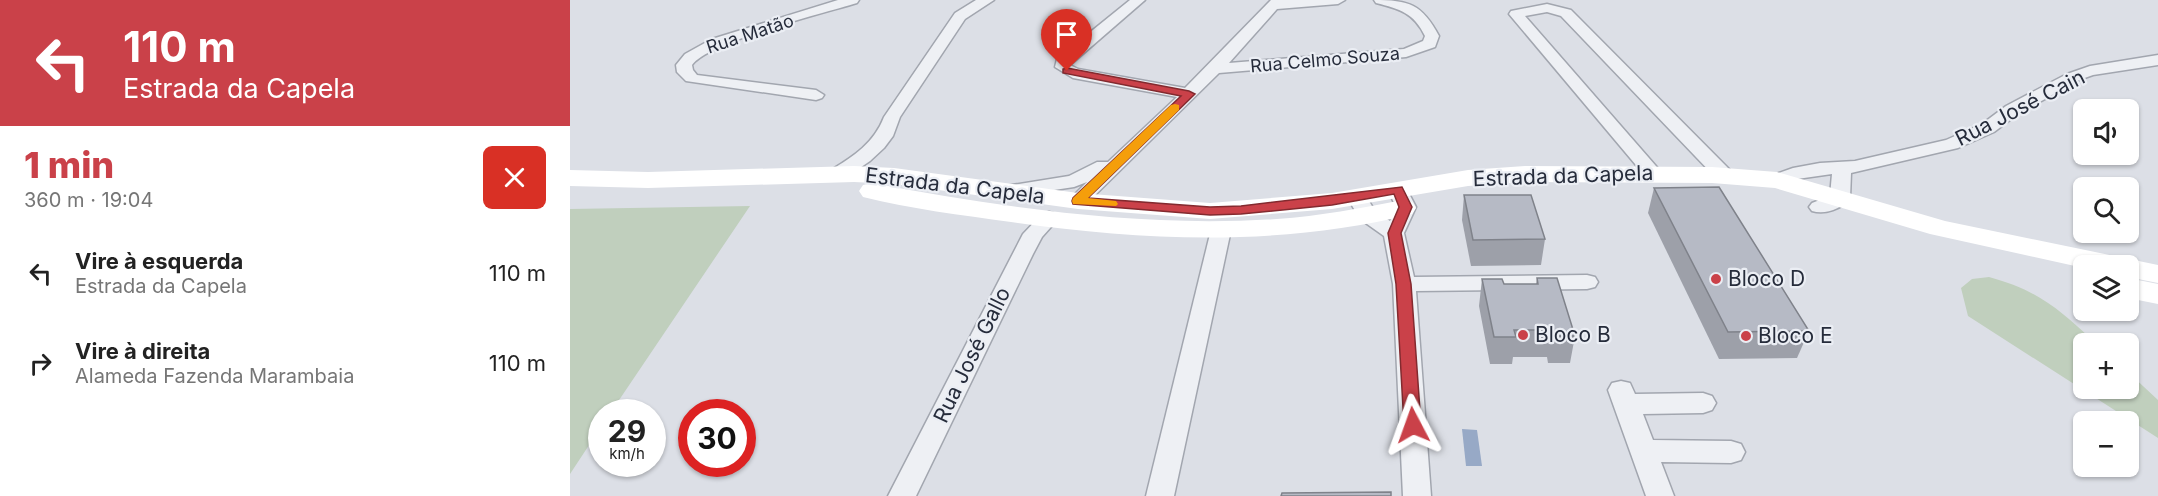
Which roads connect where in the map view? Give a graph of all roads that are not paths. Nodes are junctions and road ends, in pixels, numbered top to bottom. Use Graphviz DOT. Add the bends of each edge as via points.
graph roads {
  1 [pos="852,0"];
  2 [pos="987,0"];
  3 [pos="1138,0"];
  4 [pos="1338,0"];
  5 [pos="1380,0"];
  6 [pos="1276,2"];
  7 [pos="2158,60"];
  8 [pos="1215,69"];
  9 [pos="1189,94"];
  10 [pos="816,95"];
  11 [pos="1139,142"];
  12 [pos="1653,173"];
  13 [pos="838,174"];
  14 [pos="1725,176"];
  15 [pos="570,178"];
  16 [pos="1777,180"];
  17 [pos="1835,189"];
  18 [pos="1005,191"];
  19 [pos="570,192"];
  20 [pos="1402,198"];
  21 [pos="1078,201"];
  22 [pos="1362,206"];
  23 [pos="1049,218"];
  24 [pos="1221,230"];
  25 [pos="1395,233"];
  26 [pos="2073,257"];
  27 [pos="2139,270"];
  28 [pos="2158,274"];
  29 [pos="2073,276"];
  30 [pos="1587,282"];
  31 [pos="1404,284"];
  32 [pos="2139,290"];
  33 [pos="2158,294"];
  34 [pos="1703,403"];
  35 [pos="1642,451"];
  36 [pos="1731,452"];
  37 [pos="902,496"];
  38 [pos="1160,496"];
  39 [pos="1417,496"];
  40 [pos="1660,496"];
  1 -- 10 [label="street, Rua Matão" via="717,42 690,57 684,65 692,78 705,81"];
  2 -- 13 [label="street" via="960,16 892,117 878,145"];
  3 -- 9 [label="street" via="1062,62 1063,67 1073,73"];
  4 -- 6 [label="street"];
  5 -- 8 [label="street, Rua Celmo Souza" via="1419,13 1432,36 1430,44 1406,53"];
  6 -- 8 [label="street"];
  7 -- 17 [label="street, Rua José Cain" via="2073,77 2012,110 1988,128"];
  8 -- 9 [label="street"];
  9 -- 11 [label="street"];
  11 -- 18 [label="street" via="1086,177"];
  11 -- 21 [label="street"];
  12 -- 14 [label="main road, Estrada da Capela"];
  12 -- 14 [label="street" via="1516,14 1546,8 1566,13"];
  12 -- 20 [label="main road, Estrada da Capela" via="1468,178"];
  13 -- 15 [label="main road, Estrada da Capela" via="648,180"];
  13 -- 18 [label="main road, Estrada da Capela" via="894,176"];
  14 -- 16 [label="main road, Estrada da Capela"];
  16 -- 17 [label="main road, Estrada da Capela"];
  16 -- 17 [label="street" via="1815,170"];
  17 -- 20 [label="main road, Estrada da Capela" via="1772,194 1748,190 1529,186"];
  17 -- 26 [label="main road, Estrada da Capela" via="1940,228"];
  17 -- 29 [label="main road, Estrada da Capela" via="1931,241"];
  18 -- 21 [label="main road, Estrada da Capela"];
  19 -- 23 [label="main road, Estrada da Capela" via="857,188"];
  20 -- 22 [label="main road, Estrada da Capela"];
  20 -- 25 [label="street"];
  21 -- 22 [label="main road, Estrada da Capela" via="1210,211"];
  22 -- 24 [label="main road, Estrada da Capela" via="1332,222"];
  22 -- 25 [label="street"];
  23 -- 24 [label="main road, Estrada da Capela" via="1120,226"];
  23 -- 37 [label="street, Rua José Gallo" via="1033,234 1022,254"];
  24 -- 38 [label="street"];
  25 -- 31 [label="street"];
  27 -- 28 [label="main road"];
  30 -- 31 [label="street"];
  31 -- 39 [label="street"];
  32 -- 33 [label="main road"];
  34 -- 35 [label="street" via="1623,397"];
  35 -- 36 [label="street"];
  35 -- 40 [label="street"];
}
